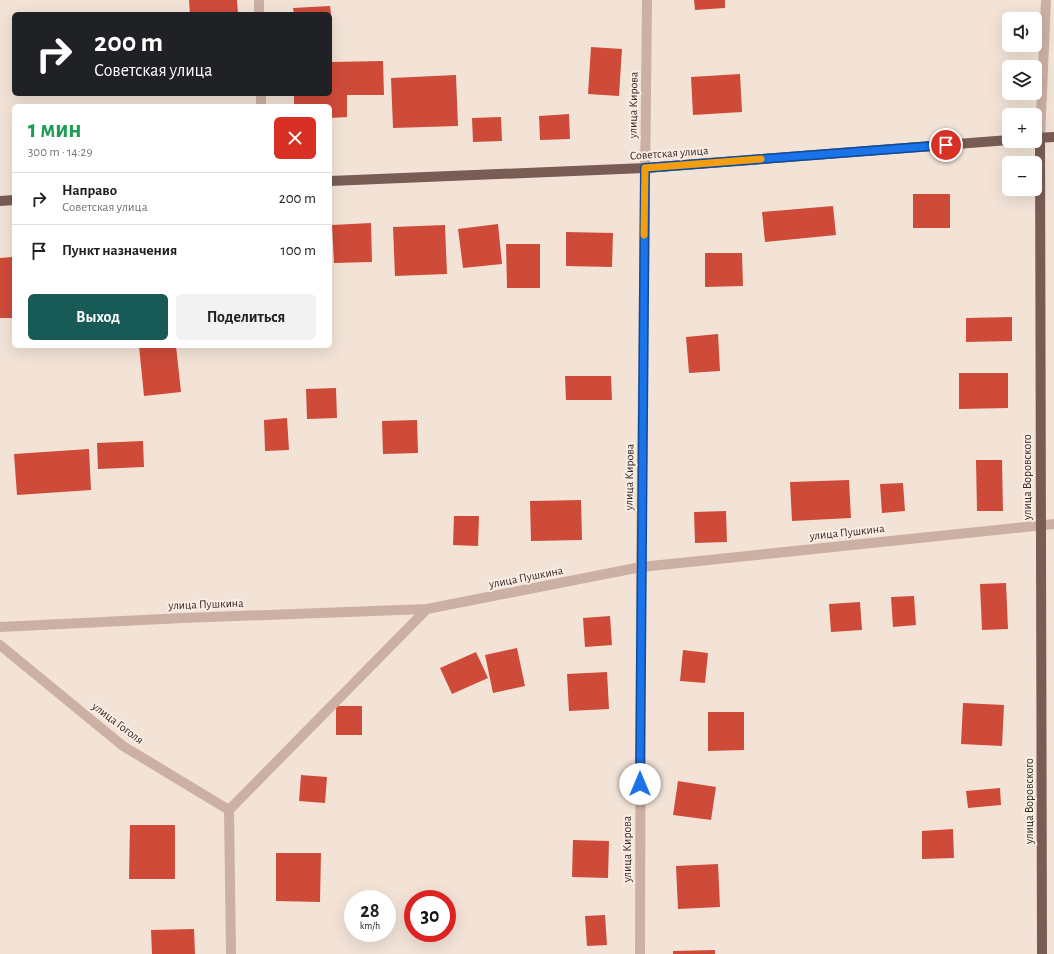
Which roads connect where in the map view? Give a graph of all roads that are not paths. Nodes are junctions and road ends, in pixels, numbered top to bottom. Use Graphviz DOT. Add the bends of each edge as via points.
graph roads {
  1 [pos="259,0"];
  2 [pos="647,0"];
  3 [pos="1046,0"];
  4 [pos="259,12"];
  5 [pos="1040,108"];
  6 [pos="1054,137"];
  7 [pos="1042,138"];
  8 [pos="1002,141"];
  9 [pos="1038,148"];
  10 [pos="645,168"];
  11 [pos="332,181"];
  12 [pos="12,200"];
  13 [pos="0,201"];
  14 [pos="1054,524"];
  15 [pos="1040,525"];
  16 [pos="641,567"];
  17 [pos="427,609"];
  18 [pos="0,627"];
  19 [pos="0,645"];
  20 [pos="229,810"];
  21 [pos="231,954"];
  22 [pos="640,954"];
  23 [pos="1042,954"];
  1 -- 4 [label="street"];
  2 -- 10 [label="street, улица Кирова"];
  3 -- 5 [label="street, улица Воровского"];
  6 -- 7 [label="main road"];
  8 -- 10 [label="main road, Советская улица"];
  9 -- 15 [label="main road, улица Воровского"];
  10 -- 11 [label="main road, Советская улица"];
  10 -- 16 [label="street, улица Кирова"];
  12 -- 13 [label="main road"];
  14 -- 15 [label="street, улица Пушкина"];
  15 -- 16 [label="street, улица Пушкина"];
  15 -- 23 [label="main road, улица Воровского"];
  16 -- 17 [label="street, улица Пушкина"];
  16 -- 22 [label="street, улица Кирова"];
  17 -- 18 [label="street, улица Пушкина"];
  17 -- 20 [label="street"];
  19 -- 20 [label="street, улица Гоголя" via="123,746"];
  20 -- 21 [label="street"];
}
